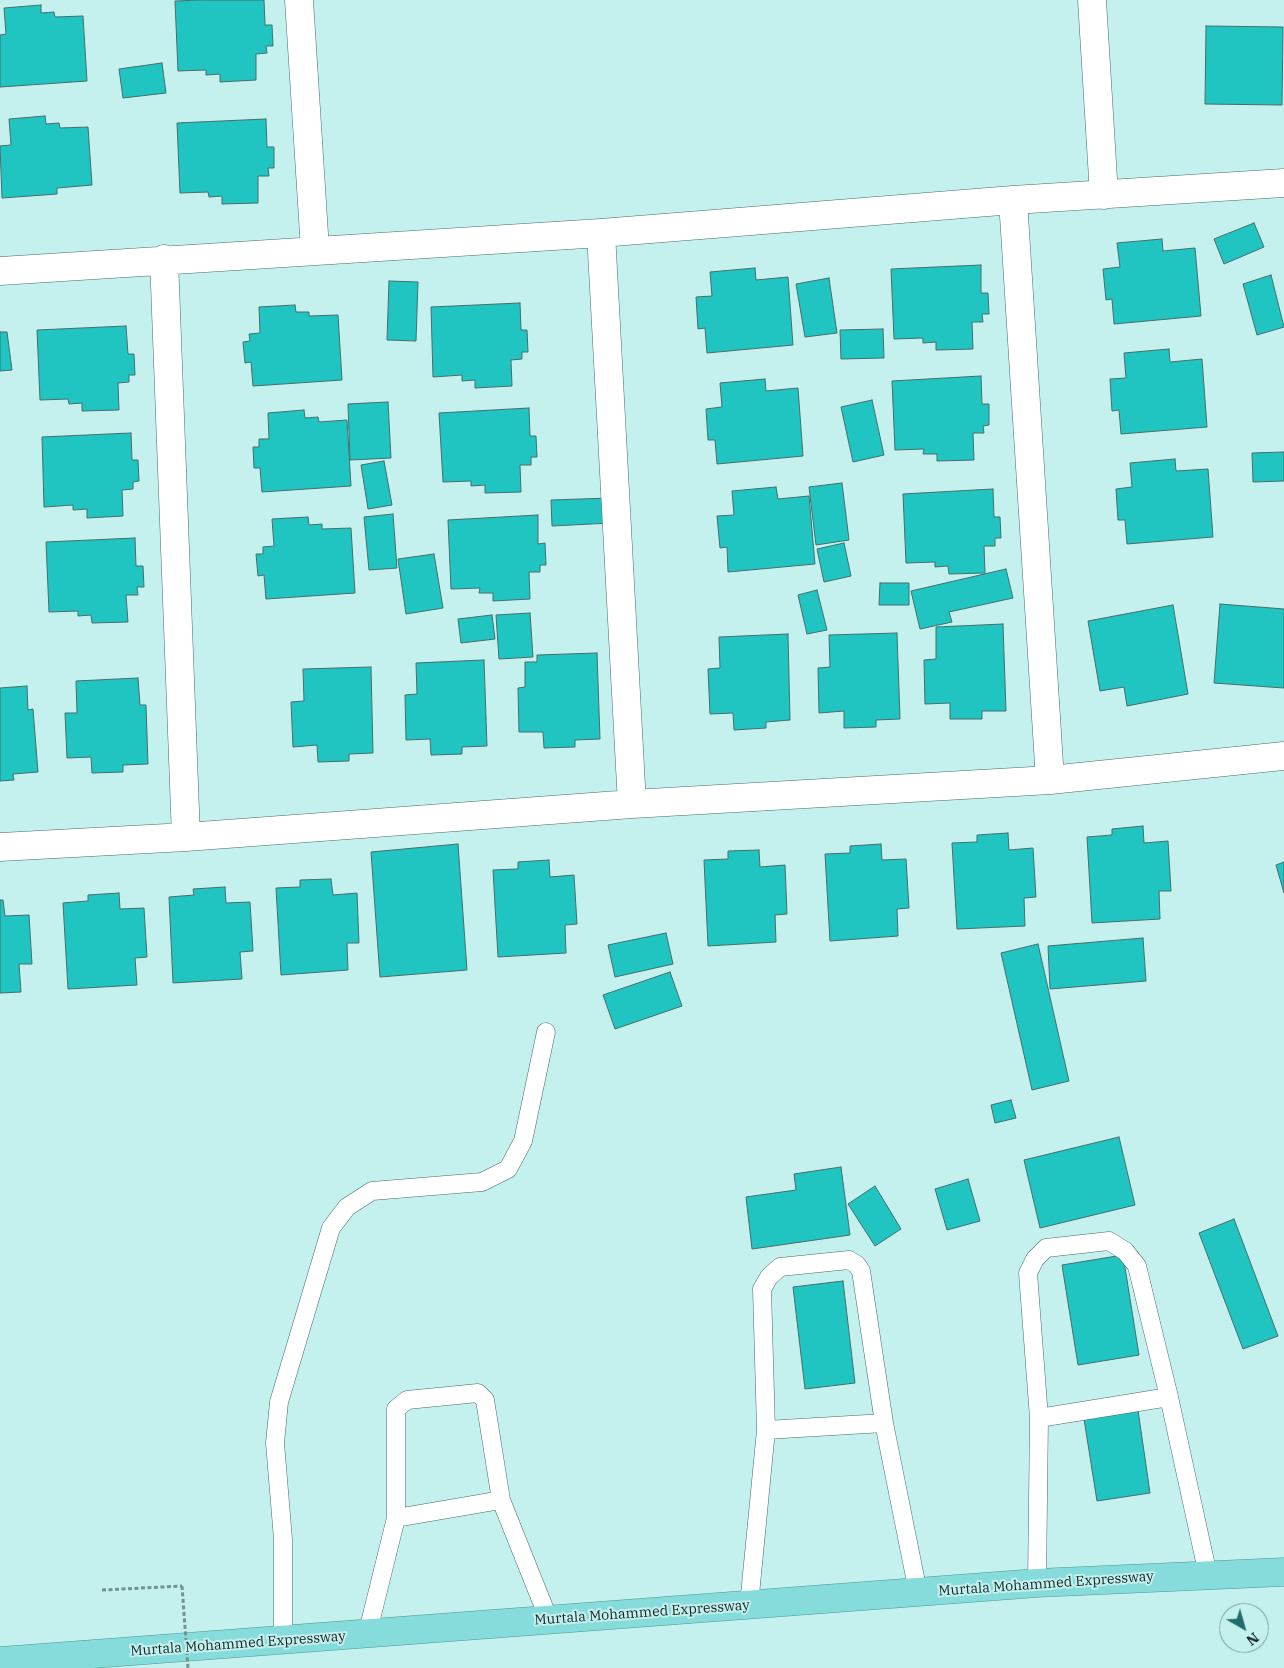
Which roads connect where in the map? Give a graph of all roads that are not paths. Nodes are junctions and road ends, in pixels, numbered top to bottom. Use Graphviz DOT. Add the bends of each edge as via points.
graph roads {
  1 [pos="299,0"];
  2 [pos="1092,0"];
  3 [pos="1284,183"];
  4 [pos="1104,194"];
  5 [pos="1013,200"];
  6 [pos="600,233"];
  7 [pos="315,250"];
  8 [pos="164,259"];
  9 [pos="0,271"];
  10 [pos="1284,756"];
  11 [pos="1050,780"];
  12 [pos="632,804"];
  13 [pos="186,837"];
  14 [pos="0,847"];
  15 [pos="546,1032"];
  16 [pos="1169,1397"];
  17 [pos="1039,1418"];
  18 [pos="884,1424"];
  19 [pos="766,1430"];
  20 [pos="501,1500"];
  21 [pos="396,1518"];
  22 [pos="1284,1572"];
  23 [pos="1208,1575"];
  24 [pos="1037,1583"];
  25 [pos="918,1592"];
  26 [pos="749,1605"];
  27 [pos="549,1620"];
  28 [pos="367,1635"];
  29 [pos="283,1642"];
  30 [pos="0,1661"];
  1 -- 7 [label="street"];
  2 -- 4 [label="street"];
  3 -- 4 [label="street"];
  4 -- 5 [label="street"];
  5 -- 6 [label="street"];
  5 -- 11 [label="street"];
  6 -- 7 [label="street"];
  6 -- 12 [label="street"];
  7 -- 8 [label="street"];
  8 -- 9 [label="street"];
  8 -- 13 [label="street"];
  10 -- 11 [label="street"];
  11 -- 12 [label="street"];
  12 -- 13 [label="street"];
  13 -- 14 [label="street"];
  15 -- 29 [label="lane" via="523,1140 508,1169 482,1182 372,1191 348,1207 331,1228 279,1402 275,1443 283,1539"];
  16 -- 17 [label="lane"];
  16 -- 17 [label="lane" via="1137,1266 1131,1258 1109,1241 1046,1248 1028,1273"];
  16 -- 23 [label="lane"];
  17 -- 24 [label="lane"];
  18 -- 19 [label="lane"];
  18 -- 19 [label="lane" via="861,1271 849,1260 780,1267 762,1289"];
  18 -- 25 [label="lane"];
  19 -- 26 [label="lane"];
  20 -- 21 [label="lane"];
  20 -- 21 [label="lane" via="485,1400 478,1393 407,1400 396,1409"];
  20 -- 27 [label="lane"];
  21 -- 28 [label="lane"];
  22 -- 23 [label="highway, Murtala Mohammed Expressway"];
  23 -- 24 [label="highway, Murtala Mohammed Expressway"];
  24 -- 25 [label="highway, Murtala Mohammed Expressway"];
  25 -- 26 [label="highway, Murtala Mohammed Expressway"];
  26 -- 27 [label="highway, Murtala Mohammed Expressway"];
  27 -- 28 [label="highway, Murtala Mohammed Expressway"];
  28 -- 29 [label="highway, Murtala Mohammed Expressway"];
  29 -- 30 [label="highway, Murtala Mohammed Expressway"];
}
